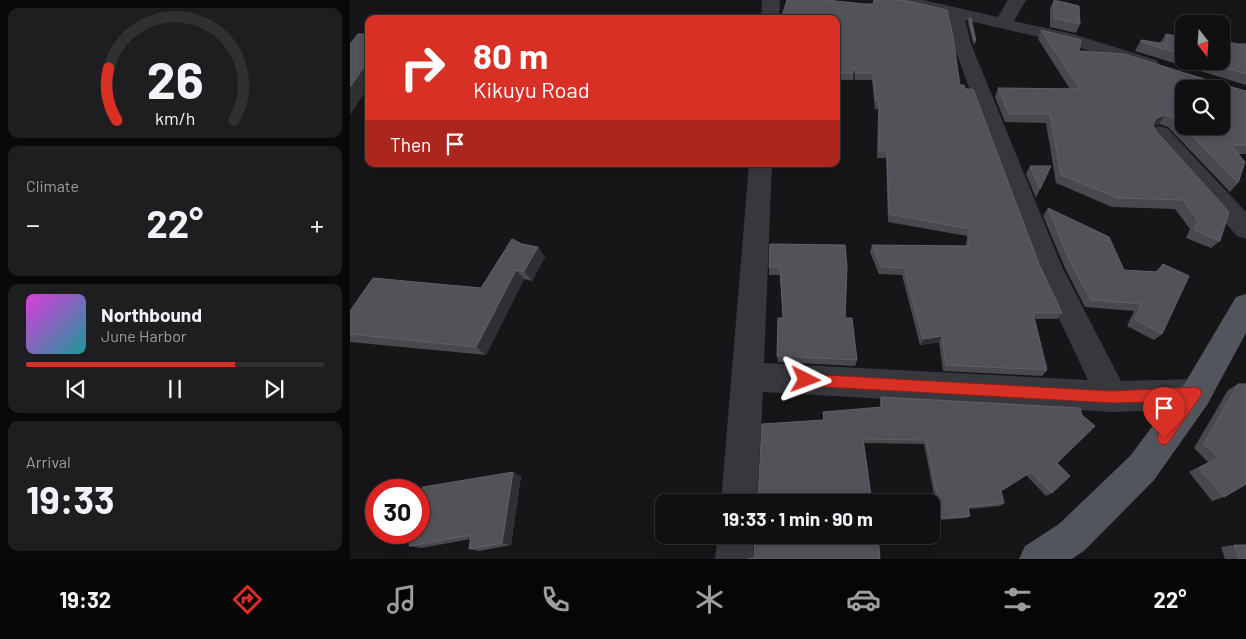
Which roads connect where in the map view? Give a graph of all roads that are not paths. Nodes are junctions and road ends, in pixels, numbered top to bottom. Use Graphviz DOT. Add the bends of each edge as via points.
graph roads {
  1 [pos="771,0"];
  2 [pos="887,0"];
  3 [pos="1017,0"];
  4 [pos="955,14"];
  5 [pos="770,15"];
  6 [pos="1002,23"];
  7 [pos="1168,70"];
  8 [pos="1160,133"];
  9 [pos="760,167"];
  10 [pos="1246,229"];
  11 [pos="1246,306"];
  12 [pos="748,377"];
  13 [pos="1196,394"];
  14 [pos="1112,397"];
  15 [pos="739,494"];
  16 [pos="735,544"];
  17 [pos="734,559"];
  18 [pos="1038,559"];
  1 -- 5 [label="street"];
  2 -- 4 [label="street"];
  3 -- 6 [label="street"];
  4 -- 6 [label="street"];
  4 -- 14 [label="street" via="962,44 1050,270"];
  6 -- 7 [label="street" via="1066,38"];
  8 -- 10 [label="street"];
  9 -- 12 [label="street"];
  11 -- 13 [label="main road"];
  12 -- 14 [label="street"];
  12 -- 15 [label="street"];
  13 -- 14 [label="street"];
  13 -- 18 [label="main road" via="1142,468 1072,537"];
  16 -- 17 [label="street"];
}
